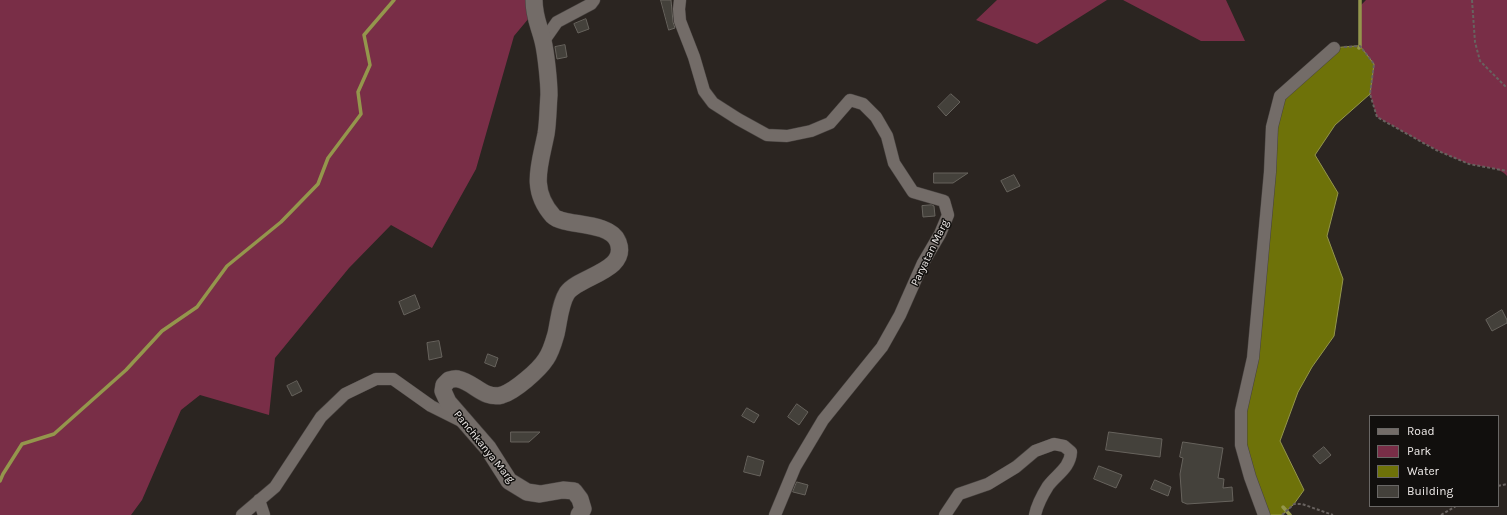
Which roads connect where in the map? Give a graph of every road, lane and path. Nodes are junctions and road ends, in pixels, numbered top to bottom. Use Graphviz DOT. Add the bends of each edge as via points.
graph roads {
  1 [pos="534,0"];
  2 [pos="594,0"];
  3 [pos="680,0"];
  4 [pos="1472,0"];
  5 [pos="544,42"];
  6 [pos="1334,48"];
  7 [pos="1507,88"];
  8 [pos="1507,171"];
  9 [pos="465,424"];
  10 [pos="259,500"];
  11 [pos="1454,507"];
  12 [pos="242,515"];
  13 [pos="264,515"];
  14 [pos="579,515"];
  15 [pos="775,515"];
  16 [pos="945,515"];
  17 [pos="1035,515"];
  18 [pos="1264,515"];
  19 [pos="1282,515"];
  20 [pos="1333,515"];
  21 [pos="1441,515"];
  1 -- 5 [label="street, Panchkanya Marg" via="534,12"];
  2 -- 5 [label="street" via="557,22"];
  3 -- 15 [label="street, Paryatan Marg" via="680,21 704,91 712,102 767,135 787,136 811,132 830,123 850,100 863,104 876,117 887,136 894,163 913,192 944,201 948,215 882,347 822,420 795,467"];
  4 -- 7 [label="path" via="1475,42 1480,60"];
  5 -- 9 [label="street, Panchkanya Marg" via="549,94 538,182 542,202 555,218 597,227 612,234 618,242 618,253 615,262 608,268 578,283 567,293 546,359 525,382 502,395 490,395 458,379 449,380 444,385 443,391 448,402"];
  6 -- 8 [label="path" via="1360,46 1374,64 1370,94 1377,117 1436,150 1469,164"];
  6 -- 18 [label="street" via="1280,96 1272,127 1253,358 1241,418 1241,445"];
  9 -- 10 [label="street" via="432,406 393,379 376,379 345,394 321,417 275,487"];
  9 -- 14 [label="street, Panchkanya Marg" via="488,448 509,481 527,492 540,494 574,491 580,499 582,509"];
  10 -- 12 [label="street"];
  10 -- 13 [label="street"];
  11 -- 21 [label="path"];
  16 -- 17 [label="street" via="959,494 1016,467 1035,451 1054,444 1064,446 1071,452 1071,458 1049,486"];
  19 -- 20 [label="path" via="1294,504 1302,504"];
}
